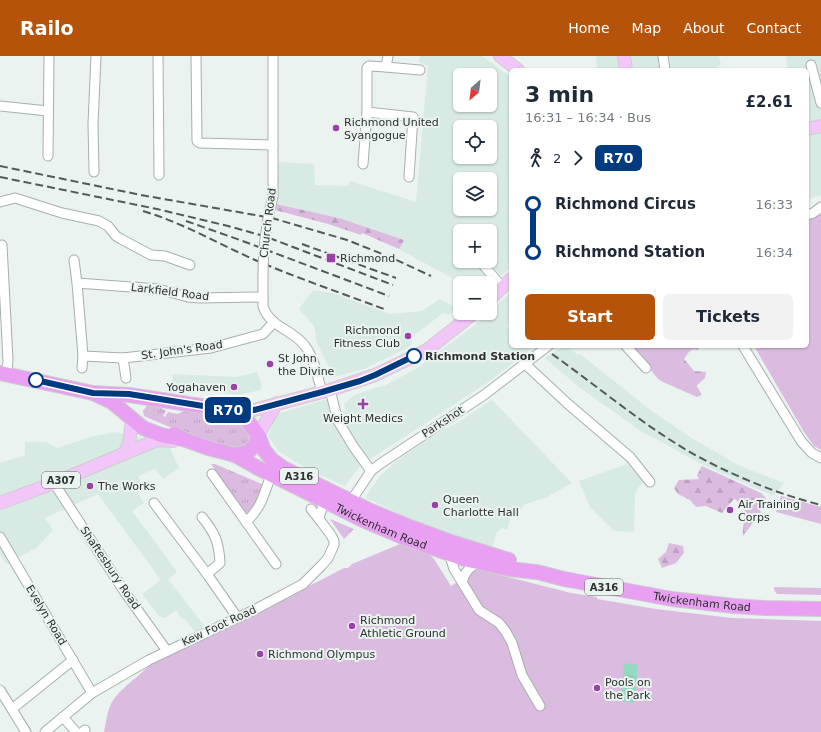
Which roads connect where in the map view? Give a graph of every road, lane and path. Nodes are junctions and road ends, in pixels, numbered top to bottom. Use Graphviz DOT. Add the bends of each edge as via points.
graph roads {
  1 [pos="49,56"];
  2 [pos="96,56"];
  3 [pos="158,56"];
  4 [pos="196,56"];
  5 [pos="273,56"];
  6 [pos="388,56"];
  7 [pos="500,56"];
  8 [pos="624,56"];
  9 [pos="663,56"];
  10 [pos="811,65"];
  11 [pos="386,67"];
  12 [pos="515,68"];
  13 [pos="626,68"];
  14 [pos="665,68"];
  15 [pos="420,70"];
  16 [pos="821,103"];
  17 [pos="0,106"];
  18 [pos="48,111"];
  19 [pos="367,112"];
  20 [pos="821,126"];
  21 [pos="809,129"];
  22 [pos="273,145"];
  23 [pos="48,156"];
  24 [pos="363,164"];
  25 [pos="94,172"];
  26 [pos="159,174"];
  27 [pos="409,177"];
  28 [pos="0,202"];
  29 [pos="821,208"];
  30 [pos="809,214"];
  31 [pos="2,245"];
  32 [pos="74,260"];
  33 [pos="190,265"];
  34 [pos="489,268"];
  35 [pos="77,283"];
  36 [pos="507,283"];
  37 [pos="497,292"];
  38 [pos="263,297"];
  39 [pos="465,320"];
  40 [pos="274,322"];
  41 [pos="545,348"];
  42 [pos="628,348"];
  43 [pos="744,348"];
  44 [pos="83,356"];
  45 [pos="123,358"];
  46 [pos="524,363"];
  47 [pos="82,368"];
  48 [pos="646,368"];
  49 [pos="4,373"];
  50 [pos="126,378"];
  51 [pos="326,391"];
  52 [pos="93,393"];
  53 [pos="277,403"];
  54 [pos="138,409"];
  55 [pos="228,410"];
  56 [pos="258,436"];
  57 [pos="208,448"];
  58 [pos="124,454"];
  59 [pos="235,455"];
  60 [pos="820,457"];
  61 [pos="371,470"];
  62 [pos="212,474"];
  63 [pos="272,475"];
  64 [pos="650,482"];
  65 [pos="54,483"];
  66 [pos="325,501"];
  67 [pos="351,501"];
  68 [pos="0,502"];
  69 [pos="154,503"];
  70 [pos="311,509"];
  71 [pos="202,517"];
  72 [pos="319,520"];
  73 [pos="246,522"];
  74 [pos="0,537"];
  75 [pos="439,538"];
  76 [pos="450,554"];
  77 [pos="482,563"];
  78 [pos="276,564"];
  79 [pos="537,572"];
  80 [pos="207,574"];
  81 [pos="462,582"];
  82 [pos="821,609"];
  83 [pos="237,617"];
  84 [pos="167,651"];
  85 [pos="73,660"];
  86 [pos="0,690"];
  87 [pos="92,693"];
  88 [pos="540,706"];
  89 [pos="12,709"];
  90 [pos="63,717"];
  91 [pos="26,732"];
  92 [pos="46,732"];
  93 [pos="76,732"];
  1 -- 18 [label="street"];
  2 -- 25 [label="street"];
  3 -- 26 [label="street"];
  4 -- 22 [label="street" via="197,141"];
  5 -- 22 [label="street, Church Road"];
  6 -- 11 [label="street"];
  7 -- 12 [label="main road"];
  8 -- 13 [label="main road"];
  9 -- 14 [label="street"];
  10 -- 16 [label="street"];
  11 -- 15 [label="street"];
  11 -- 19 [label="street" via="367,68"];
  17 -- 18 [label="street"];
  18 -- 23 [label="street"];
  19 -- 24 [label="street"];
  19 -- 27 [label="street" via="413,117"];
  20 -- 21 [label="main road"];
  22 -- 38 [label="street, Church Road, bridge" via="273,196 263,249"];
  28 -- 33 [label="street" via="15,198 98,221 108,226 116,236 152,255 164,256"];
  29 -- 30 [label="street"];
  31 -- 49 [label="street" via="8,360"];
  32 -- 35 [label="street"];
  34 -- 36 [label="street"];
  35 -- 38 [label="street, Larkfield Road" via="158,289 200,298"];
  35 -- 44 [label="street"];
  36 -- 37 [label="main road"];
  38 -- 40 [label="street, Church Road" via="264,311"];
  39 -- 51 [label="main road" via="427,350 375,375"];
  40 -- 45 [label="street, St. John's Road" via="263,334 211,348"];
  40 -- 51 [label="street, Church Road" via="306,346"];
  41 -- 46 [label="street, Parkshot"];
  42 -- 48 [label="street"];
  43 -- 60 [label="street" via="801,441 812,453"];
  44 -- 45 [label="street, St. John's Road"];
  44 -- 47 [label="street"];
  45 -- 50 [label="street"];
  46 -- 61 [label="street, Parkshot" via="484,395"];
  46 -- 64 [label="street" via="630,457"];
  49 -- 52 [label="highway, A316"];
  51 -- 53 [label="main road"];
  51 -- 61 [label="street, Church Road" via="338,421"];
  52 -- 54 [label="highway, A316" via="112,402"];
  52 -- 54 [label="highway, A316" via="124,394"];
  53 -- 55 [label="main road" via="254,410"];
  53 -- 56 [label="main road"];
  54 -- 55 [label="highway, A316"];
  54 -- 57 [label="highway, A316" via="143,428"];
  54 -- 58 [label="main road"];
  55 -- 56 [label="highway, A316" via="247,420"];
  56 -- 59 [label="highway" via="248,452"];
  56 -- 67 [label="highway, Twickenham Road / A316" via="272,460"];
  57 -- 58 [label="main road, A307" via="157,440"];
  57 -- 59 [label="highway, A316"];
  58 -- 65 [label="main road, A307"];
  59 -- 63 [label="highway, Twickenham Road / A316"];
  61 -- 67 [label="street, Parkshot"];
  62 -- 73 [label="street"];
  63 -- 66 [label="highway, Twickenham Road / A316"];
  63 -- 73 [label="street" via="261,504"];
  65 -- 68 [label="main road, A307"];
  65 -- 84 [label="street, Shaftesbury Road" via="124,591"];
  66 -- 72 [label="street"];
  66 -- 76 [label="highway, Twickenham Road / A316" via="385,530"];
  67 -- 75 [label="highway, Twickenham Road / A316"];
  69 -- 80 [label="street"];
  70 -- 72 [label="street"];
  71 -- 80 [label="street" via="219,546 220,563"];
  72 -- 83 [label="street, Kew Foot Road" via="334,541 328,558 303,584"];
  73 -- 78 [label="street"];
  74 -- 85 [label="street, Evelyn Road"];
  75 -- 76 [label="street"];
  75 -- 79 [label="highway, Twickenham Road / A316"];
  76 -- 77 [label="highway, Twickenham Road / A316"];
  76 -- 81 [label="street"];
  77 -- 79 [label="highway, Twickenham Road / A316"];
  77 -- 81 [label="street" via="470,568"];
  79 -- 82 [label="highway, Twickenham Road / A316" via="698,602 765,608"];
  80 -- 83 [label="street"];
  81 -- 88 [label="street" via="479,610 493,618 506,632 522,675"];
  83 -- 84 [label="street, Kew Foot Road"];
  84 -- 87 [label="street, Kew Foot Road"];
  85 -- 87 [label="street, Evelyn Road"];
  85 -- 89 [label="street"];
  86 -- 89 [label="street"];
  87 -- 90 [label="street, Kew Foot Road"];
  89 -- 91 [label="street"];
  90 -- 92 [label="street, Kew Foot Road"];
  90 -- 93 [label="street"];
}
